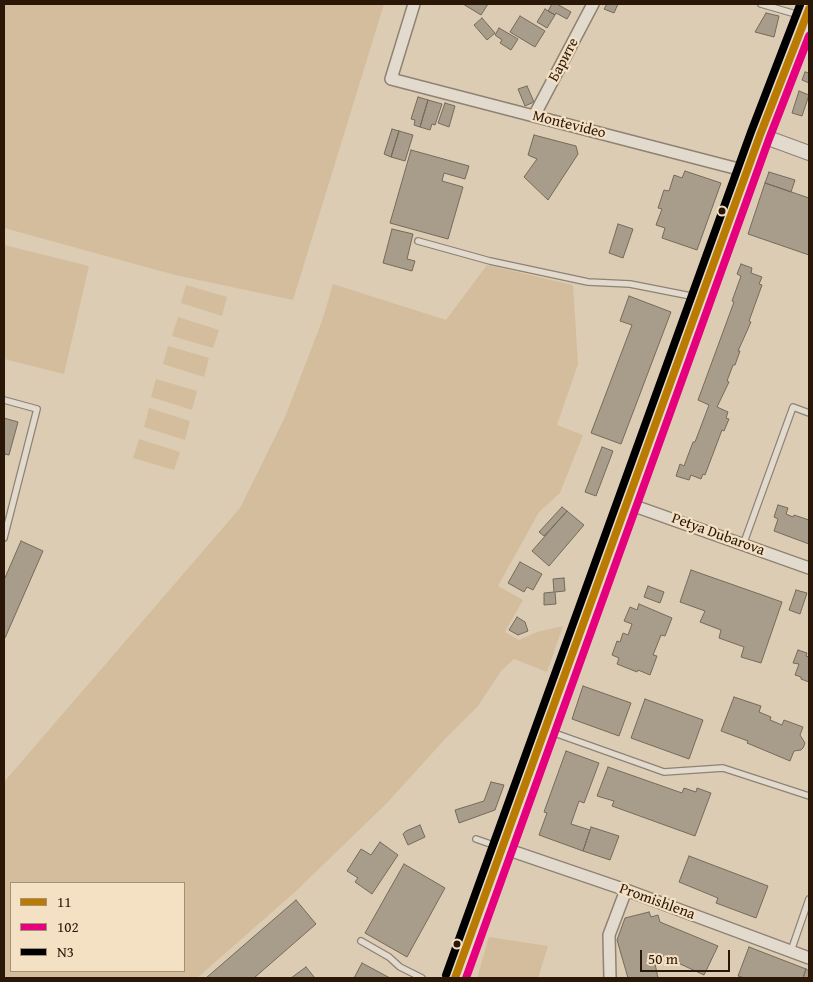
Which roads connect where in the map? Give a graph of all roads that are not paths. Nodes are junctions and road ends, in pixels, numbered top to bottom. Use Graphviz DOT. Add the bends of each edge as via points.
graph roads {
  1 [pos="414,4"];
  2 [pos="593,4"];
  3 [pos="761,4"];
  4 [pos="808,13"];
  5 [pos="534,116"];
  6 [pos="760,135"];
  7 [pos="809,153"];
  8 [pos="746,171"];
  9 [pos="418,241"];
  10 [pos="701,298"];
  11 [pos="4,400"];
  12 [pos="809,413"];
  13 [pos="626,503"];
  14 [pos="4,538"];
  15 [pos="744,545"];
  16 [pos="809,568"];
  17 [pos="545,730"];
  18 [pos="809,796"];
  19 [pos="476,838"];
  20 [pos="503,848"];
  21 [pos="626,890"];
  22 [pos="809,899"];
  23 [pos="361,941"];
  24 [pos="791,951"];
  25 [pos="809,958"];
  26 [pos="422,978"];
  27 [pos="455,978"];
  28 [pos="610,978"];
  1 -- 5 [label="street, Montevideo" via="391,79"];
  2 -- 5 [label="street, Барите"];
  3 -- 4 [label="lane"];
  4 -- 6 [label="street"];
  5 -- 8 [label="street, Montevideo"];
  6 -- 7 [label="street"];
  6 -- 8 [label="street"];
  8 -- 10 [label="street"];
  9 -- 10 [label="lane" via="490,261 588,282 630,284"];
  10 -- 13 [label="street"];
  11 -- 14 [label="lane" via="37,409"];
  12 -- 15 [label="lane" via="793,407"];
  13 -- 15 [label="street, Petya Dubarova"];
  13 -- 17 [label="street"];
  15 -- 16 [label="street, Petya Dubarova"];
  17 -- 18 [label="lane" via="664,772 722,768"];
  17 -- 20 [label="street"];
  19 -- 20 [label="lane"];
  20 -- 21 [label="street, Promishlena"];
  20 -- 27 [label="street"];
  21 -- 24 [label="street, Promishlena"];
  21 -- 28 [label="street" via="609,935"];
  22 -- 24 [label="lane"];
  23 -- 26 [label="lane"];
  24 -- 25 [label="street, Promishlena"];
}
